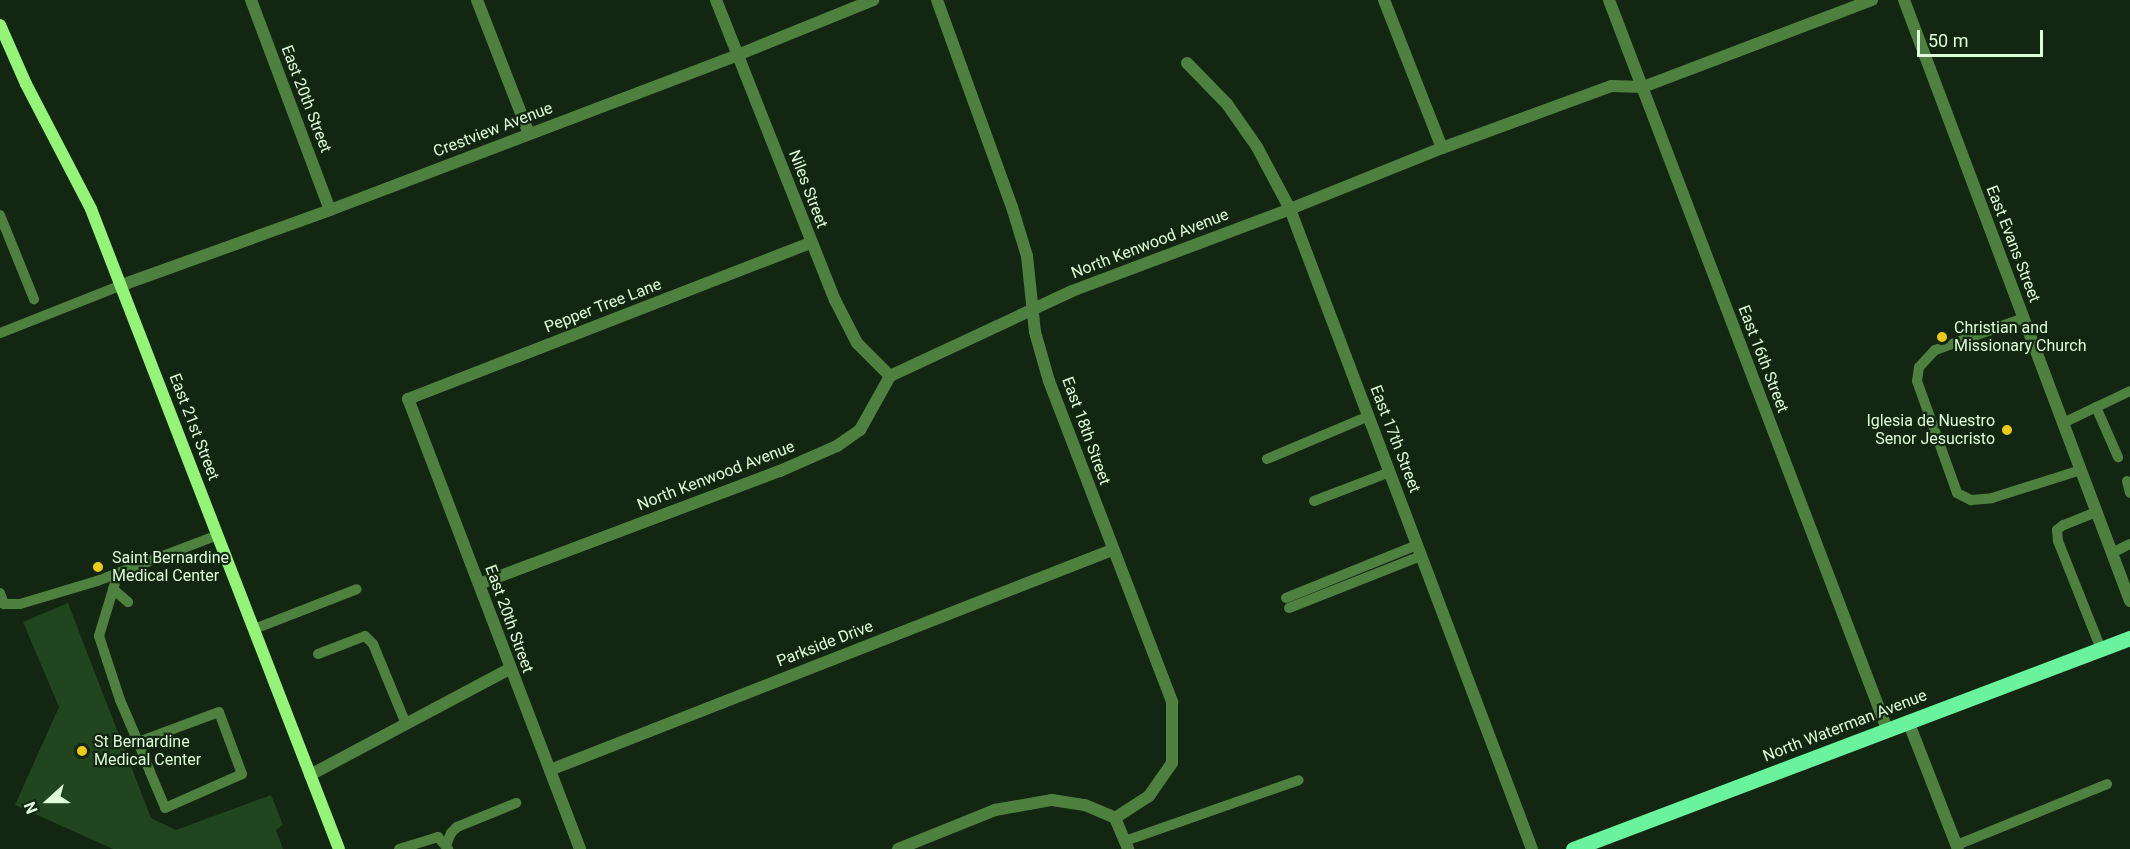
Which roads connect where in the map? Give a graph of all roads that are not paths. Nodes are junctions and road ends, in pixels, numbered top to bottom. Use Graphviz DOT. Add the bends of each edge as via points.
graph roads {
  1 [pos="251,0"];
  2 [pos="477,0"];
  3 [pos="716,0"];
  4 [pos="873,0"];
  5 [pos="937,0"];
  6 [pos="1384,0"];
  7 [pos="1609,0"];
  8 [pos="1872,0"];
  9 [pos="1904,0"];
  10 [pos="0,25"];
  11 [pos="740,54"];
  12 [pos="1187,63"];
  13 [pos="1642,87"];
  14 [pos="529,134"];
  15 [pos="1442,148"];
  16 [pos="1290,209"];
  17 [pos="330,210"];
  18 [pos="0,215"];
  19 [pos="810,243"];
  20 [pos="122,285"];
  21 [pos="34,298"];
  22 [pos="1031,309"];
  23 [pos="2024,318"];
  24 [pos="0,333"];
  25 [pos="890,376"];
  26 [pos="2130,391"];
  27 [pos="408,399"];
  28 [pos="2096,407"];
  29 [pos="1369,416"];
  30 [pos="2063,423"];
  31 [pos="2118,457"];
  32 [pos="1267,459"];
  33 [pos="2081,470"];
  34 [pos="1390,472"];
  35 [pos="2127,481"];
  36 [pos="2130,494"];
  37 [pos="1314,501"];
  38 [pos="2096,512"];
  39 [pos="218,535"];
  40 [pos="2130,544"];
  41 [pos="1112,550"];
  42 [pos="1419,550"];
  43 [pos="2112,553"];
  44 [pos="118,573"];
  45 [pos="479,584"];
  46 [pos="113,589"];
  47 [pos="357,589"];
  48 [pos="0,593"];
  49 [pos="2130,601"];
  50 [pos="128,602"];
  51 [pos="1287,603"];
  52 [pos="254,629"];
  53 [pos="2130,638"];
  54 [pos="2101,649"];
  55 [pos="318,654"];
  56 [pos="509,669"];
  57 [pos="1908,721"];
  58 [pos="406,724"];
  59 [pos="1887,729"];
  60 [pos="138,742"];
  61 [pos="550,770"];
  62 [pos="310,775"];
  63 [pos="1299,780"];
  64 [pos="2107,784"];
  65 [pos="516,803"];
  66 [pos="1115,818"];
  67 [pos="1126,845"];
  68 [pos="447,847"];
  69 [pos="1957,847"];
  70 [pos="339,849"];
  71 [pos="399,849"];
  72 [pos="580,849"];
  73 [pos="898,849"];
  74 [pos="1532,849"];
  75 [pos="1574,849"];
  1 -- 17 [label="street, East 20th Street"];
  2 -- 14 [label="street"];
  3 -- 11 [label="street, Niles Street"];
  4 -- 11 [label="street, Crestview Avenue"];
  5 -- 22 [label="street, East 18th Street" via="1027,256"];
  6 -- 15 [label="street"];
  7 -- 13 [label="street, East 16th Street"];
  8 -- 13 [label="street, North Kenwood Avenue"];
  9 -- 23 [label="street, East Evans Street"];
  10 -- 20 [label="street, East 21st Street" via="91,209"];
  11 -- 14 [label="street, Crestview Avenue"];
  11 -- 19 [label="street, Niles Street"];
  12 -- 16 [label="street, East 17th Street" via="1227,104 1257,147"];
  13 -- 15 [label="street, North Kenwood Avenue" via="1611,86"];
  13 -- 59 [label="street, East 16th Street"];
  14 -- 17 [label="street, Crestview Avenue"];
  15 -- 16 [label="street, North Kenwood Avenue"];
  16 -- 22 [label="street, North Kenwood Avenue"];
  16 -- 29 [label="street, East 17th Street"];
  17 -- 20 [label="street, Crestview Avenue"];
  18 -- 21 [label="lane"];
  19 -- 25 [label="street, Niles Street" via="857,343"];
  19 -- 27 [label="street, Pepper Tree Lane"];
  20 -- 24 [label="lane"];
  20 -- 39 [label="street, East 21st Street"];
  22 -- 25 [label="street, North Kenwood Avenue"];
  22 -- 41 [label="street, East 18th Street" via="1048,381"];
  23 -- 30 [label="street, East Evans Street"];
  23 -- 33 [label="lane" via="1935,350 1919,367 1917,381 1957,493 1971,500 1992,498"];
  25 -- 45 [label="street, North Kenwood Avenue" via="860,430 837,446"];
  26 -- 28 [label="lane"];
  27 -- 45 [label="street, East 20th Street"];
  28 -- 30 [label="lane"];
  28 -- 31 [label="lane"];
  29 -- 32 [label="lane"];
  29 -- 34 [label="street, East 17th Street"];
  30 -- 33 [label="street, East Evans Street"];
  33 -- 38 [label="street, East Evans Street"];
  34 -- 37 [label="lane"];
  34 -- 42 [label="street, East 17th Street"];
  35 -- 36 [label="lane"];
  38 -- 43 [label="street, East Evans Street"];
  38 -- 54 [label="lane" via="2057,530"];
  39 -- 44 [label="lane"];
  39 -- 52 [label="street, East 21st Street"];
  40 -- 43 [label="lane"];
  41 -- 61 [label="street, Parkside Drive"];
  41 -- 66 [label="street, East 18th Street" via="1172,702 1172,763 1149,796"];
  42 -- 51 [label="lane"];
  42 -- 74 [label="street, East 17th Street"];
  43 -- 49 [label="street, East Evans Street"];
  44 -- 46 [label="lane"];
  44 -- 48 [label="lane" via="20,604 4,604"];
  45 -- 56 [label="street, East 20th Street"];
  46 -- 50 [label="lane"];
  46 -- 60 [label="lane" via="99,636"];
  47 -- 52 [label="lane"];
  52 -- 62 [label="street, East 21st Street"];
  53 -- 54 [label="main road, North Waterman Avenue"];
  54 -- 57 [label="main road, North Waterman Avenue"];
  55 -- 58 [label="lane" via="365,636 373,644"];
  56 -- 58 [label="street"];
  56 -- 61 [label="street, East 20th Street"];
  57 -- 59 [label="main road, North Waterman Avenue"];
  57 -- 69 [label="street"];
  58 -- 62 [label="street"];
  59 -- 75 [label="main road, North Waterman Avenue"];
  60 -- 60 [label="lane" via="165,807 242,774 219,712"];
  61 -- 72 [label="street, East 20th Street"];
  62 -- 70 [label="street, East 21st Street"];
  63 -- 67 [label="lane"];
  64 -- 69 [label="lane"];
  65 -- 68 [label="lane" via="457,827"];
  66 -- 67 [label="street"];
  66 -- 73 [label="street" via="1084,805 1052,800 995,810"];
  68 -- 71 [label="lane" via="438,837"];
}
